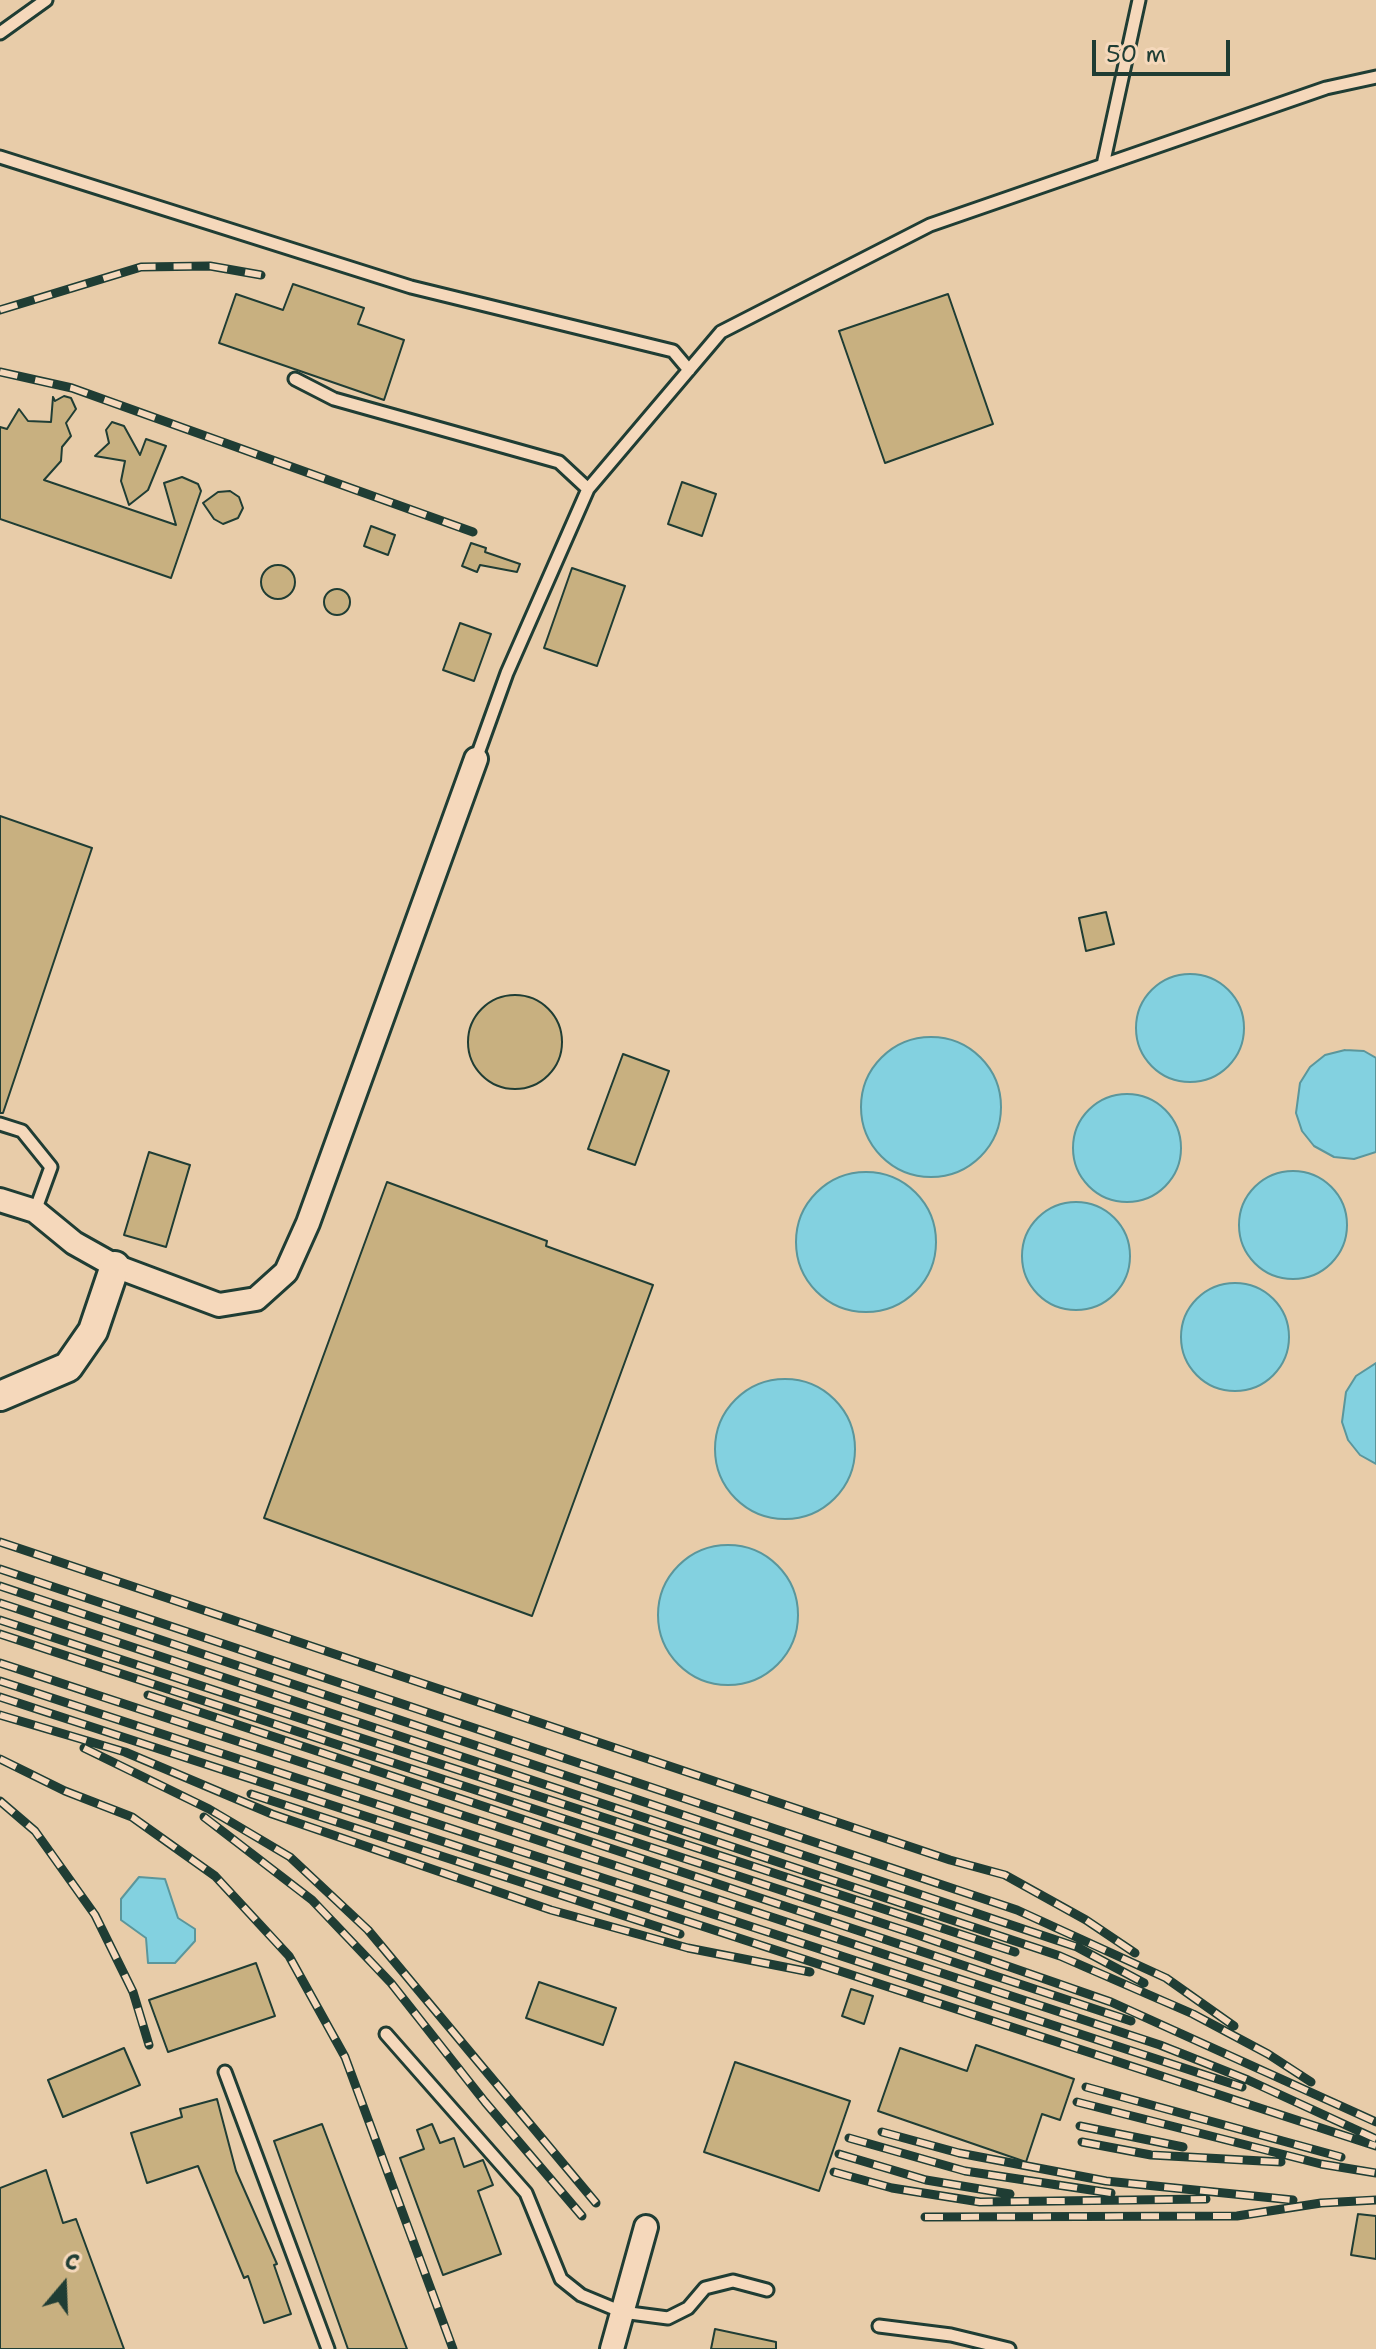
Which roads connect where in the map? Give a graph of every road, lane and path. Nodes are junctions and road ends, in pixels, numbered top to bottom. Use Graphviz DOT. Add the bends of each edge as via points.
graph roads {
  1 [pos="46,0"];
  2 [pos="1139,0"];
  3 [pos="0,33"];
  4 [pos="1376,77"];
  5 [pos="0,157"];
  6 [pos="1103,165"];
  7 [pos="689,370"];
  8 [pos="295,379"];
  9 [pos="588,489"];
  10 [pos="476,759"];
  11 [pos="0,1124"];
  12 [pos="0,1200"];
  13 [pos="35,1211"];
  14 [pos="115,1266"];
  15 [pos="0,1396"];
  16 [pos="386,2034"];
  17 [pos="225,2072"];
  18 [pos="646,2227"];
  19 [pos="767,2290"];
  20 [pos="622,2312"];
  21 [pos="879,2326"];
  22 [pos="328,2349"];
  23 [pos="612,2349"];
  24 [pos="1009,2349"];
  1 -- 3 [label="lane"];
  2 -- 6 [label="lane"];
  4 -- 6 [label="lane" via="1326,88"];
  5 -- 7 [label="lane" via="411,287 673,351"];
  6 -- 7 [label="lane" via="930,225 721,332"];
  7 -- 9 [label="lane"];
  8 -- 9 [label="lane" via="334,399 559,462"];
  9 -- 10 [label="lane" via="507,673"];
  10 -- 14 [label="street" via="286,1272 256,1299 219,1305"];
  11 -- 13 [label="lane" via="22,1131 51,1167"];
  12 -- 13 [label="street"];
  13 -- 14 [label="street" via="74,1243"];
  14 -- 15 [label="street" via="93,1331 68,1367"];
  16 -- 20 [label="lane" via="526,2193 561,2279 581,2295"];
  17 -- 22 [label="lane"];
  18 -- 20 [label="street"];
  19 -- 20 [label="lane" via="733,2281 705,2288 688,2308 668,2318"];
  20 -- 23 [label="street"];
  21 -- 24 [label="lane"];
}
